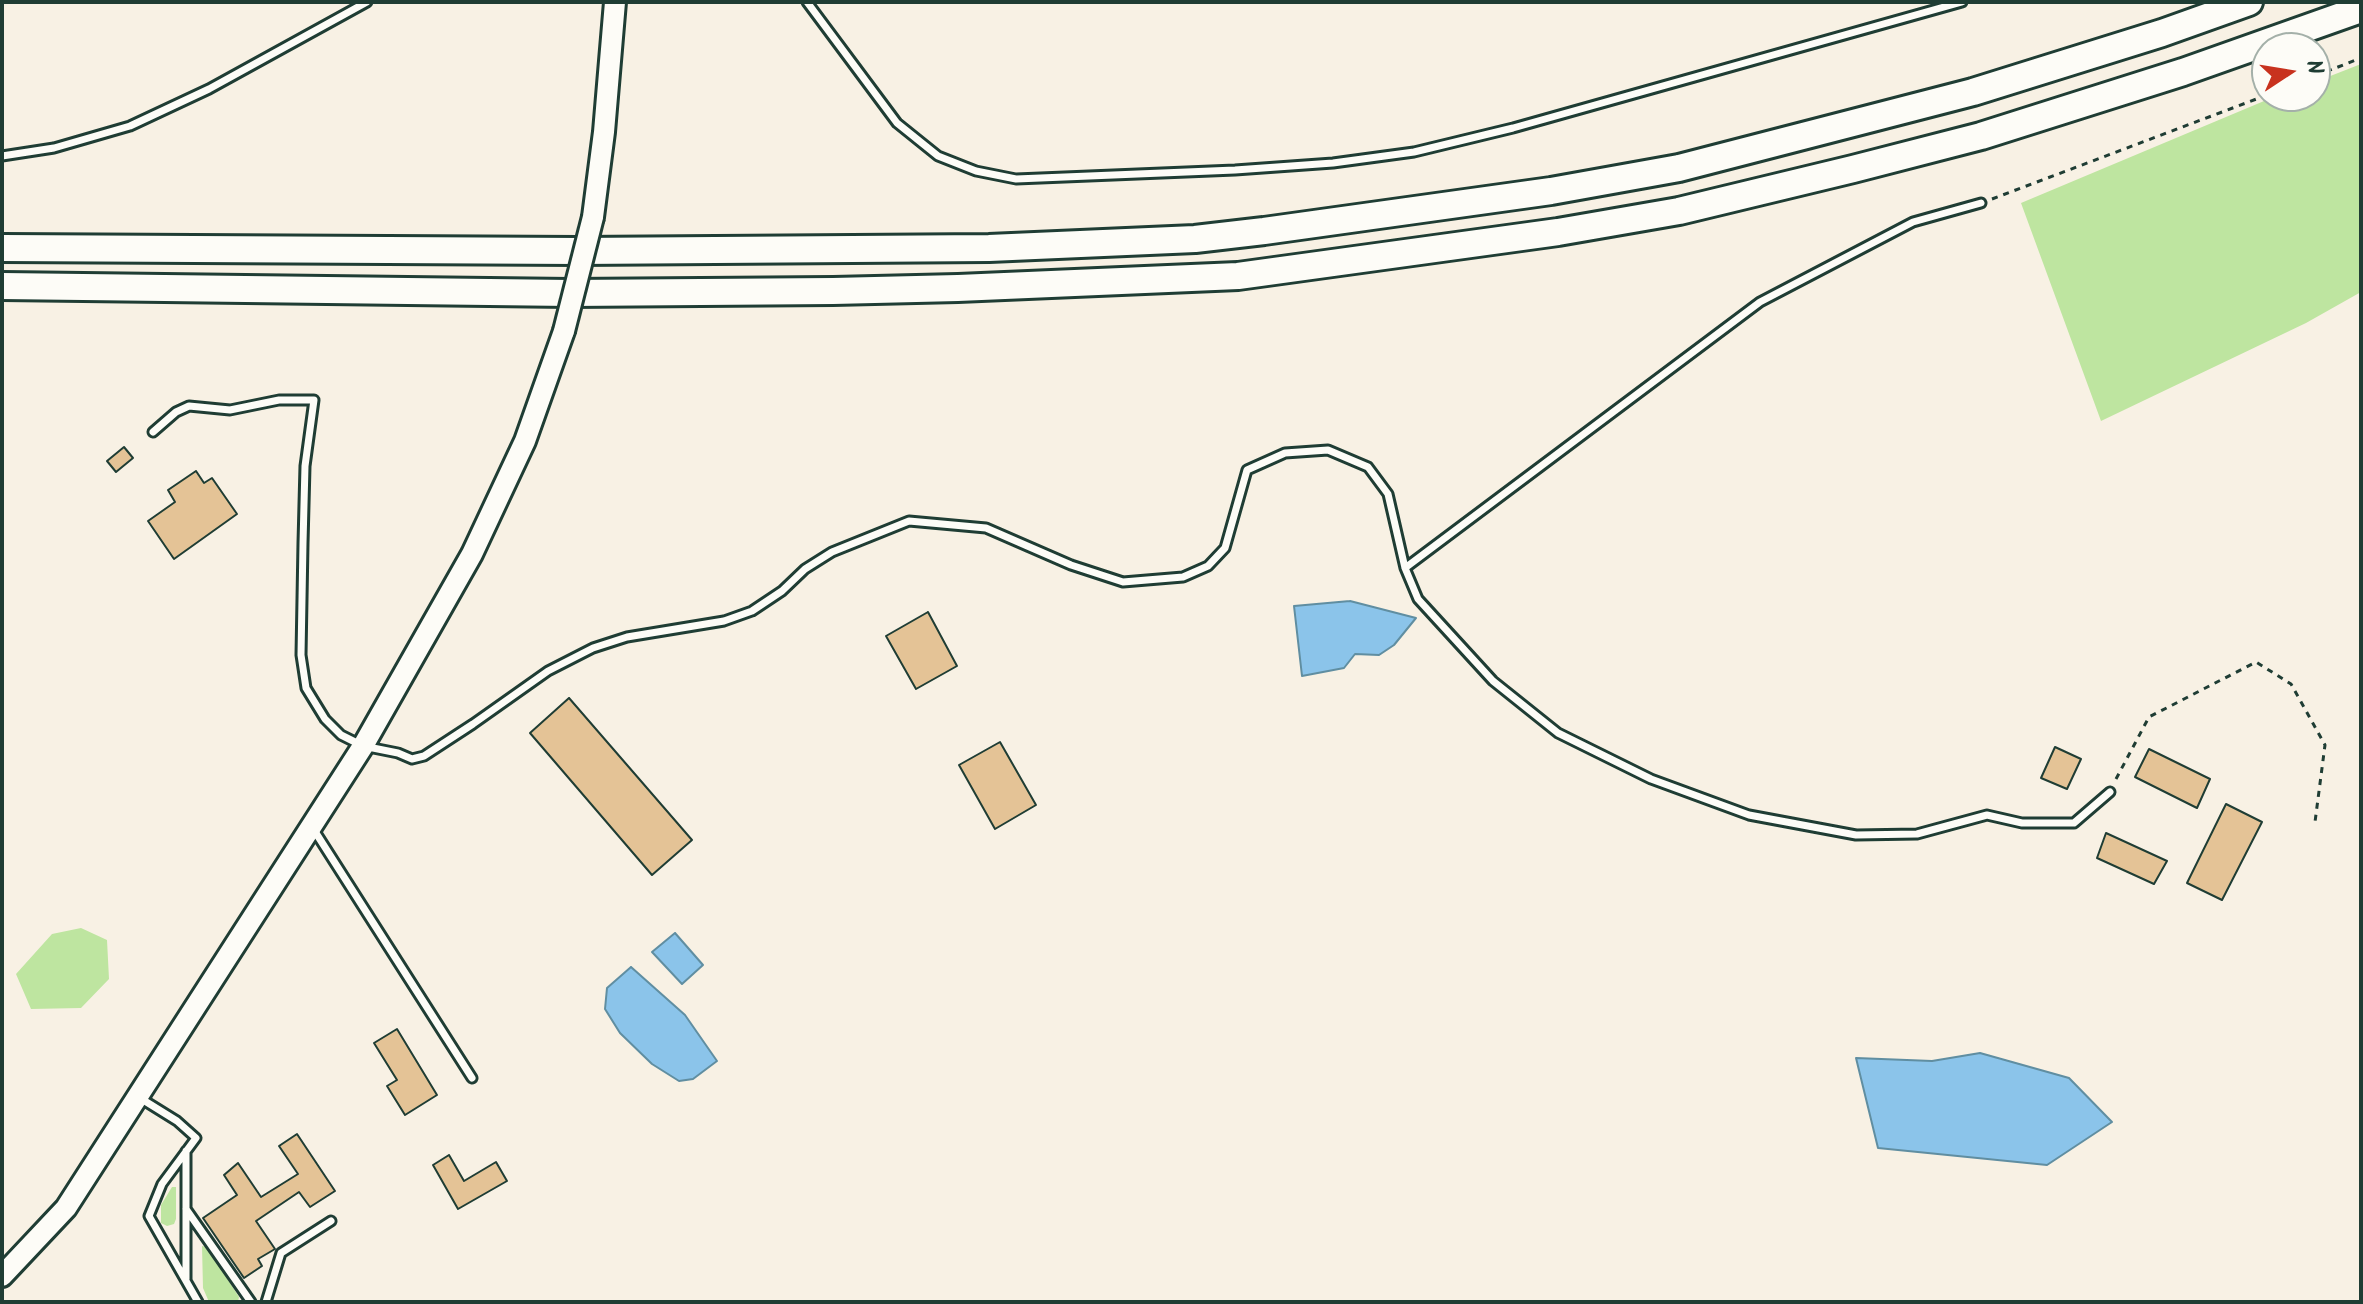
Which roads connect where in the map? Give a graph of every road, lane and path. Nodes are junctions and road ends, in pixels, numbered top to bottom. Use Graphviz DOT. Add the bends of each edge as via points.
graph roads {
  1 [pos="367,2"];
  2 [pos="615,2"];
  3 [pos="807,2"];
  4 [pos="1962,2"];
  5 [pos="2249,2"];
  6 [pos="2354,11"];
  7 [pos="2361,58"];
  8 [pos="2331,70"];
  9 [pos="2251,101"];
  10 [pos="2,156"];
  11 [pos="1981,203"];
  12 [pos="2,248"];
  13 [pos="2,286"];
  14 [pos="153,432"];
  15 [pos="1405,568"];
  16 [pos="363,746"];
  17 [pos="2110,792"];
  18 [pos="2315,822"];
  19 [pos="312,827"];
  20 [pos="472,1078"];
  21 [pos="138,1097"];
  22 [pos="186,1151"];
  23 [pos="186,1209"];
  24 [pos="331,1221"];
  25 [pos="2,1276"];
  26 [pos="186,1281"];
  27 [pos="198,1302"];
  28 [pos="251,1302"];
  29 [pos="266,1302"];
  1 -- 10 [label="lane" via="130,126 54,148"];
  2 -- 16 [label="street, bridge" via="593,217 564,331 525,441 472,554"];
  3 -- 4 [label="lane" via="897,123 938,156 1016,179 1235,170 1414,152"];
  5 -- 12 [label="highway" via="1973,92 1679,168 1237,234 989,248"];
  6 -- 13 [label="highway" via="1981,136 1708,204 1558,232 1238,276 833,291"];
  7 -- 8 [label="path"];
  9 -- 11 [label="path"];
  11 -- 15 [label="lane" via="1913,222 1760,302"];
  14 -- 16 [label="lane" via="189,406 230,410 279,400 314,400 305,466 301,655 306,688 325,719"];
  15 -- 16 [label="lane" via="1388,494 1368,467 1328,450 1285,453 1247,470 1225,548 1208,566 1183,577 1123,582 986,528 909,521 832,552 752,611 593,648 548,671 424,756 412,759"];
  15 -- 17 [label="lane" via="1418,599 1493,681 1558,733 1651,779 1749,815 1856,835 1917,834 1987,815 2022,823 2074,823"];
  16 -- 19 [label="street"];
  17 -- 18 [label="path" via="2149,717 2256,662 2291,684 2325,745"];
  19 -- 20 [label="lane"];
  19 -- 21 [label="street"];
  21 -- 22 [label="lane" via="196,1138"];
  21 -- 25 [label="street" via="66,1208"];
  22 -- 23 [label="lane"];
  22 -- 26 [label="lane" via="162,1184 149,1216"];
  23 -- 26 [label="lane"];
  23 -- 28 [label="lane"];
  24 -- 29 [label="lane" via="281,1253"];
  26 -- 27 [label="lane"];
}
